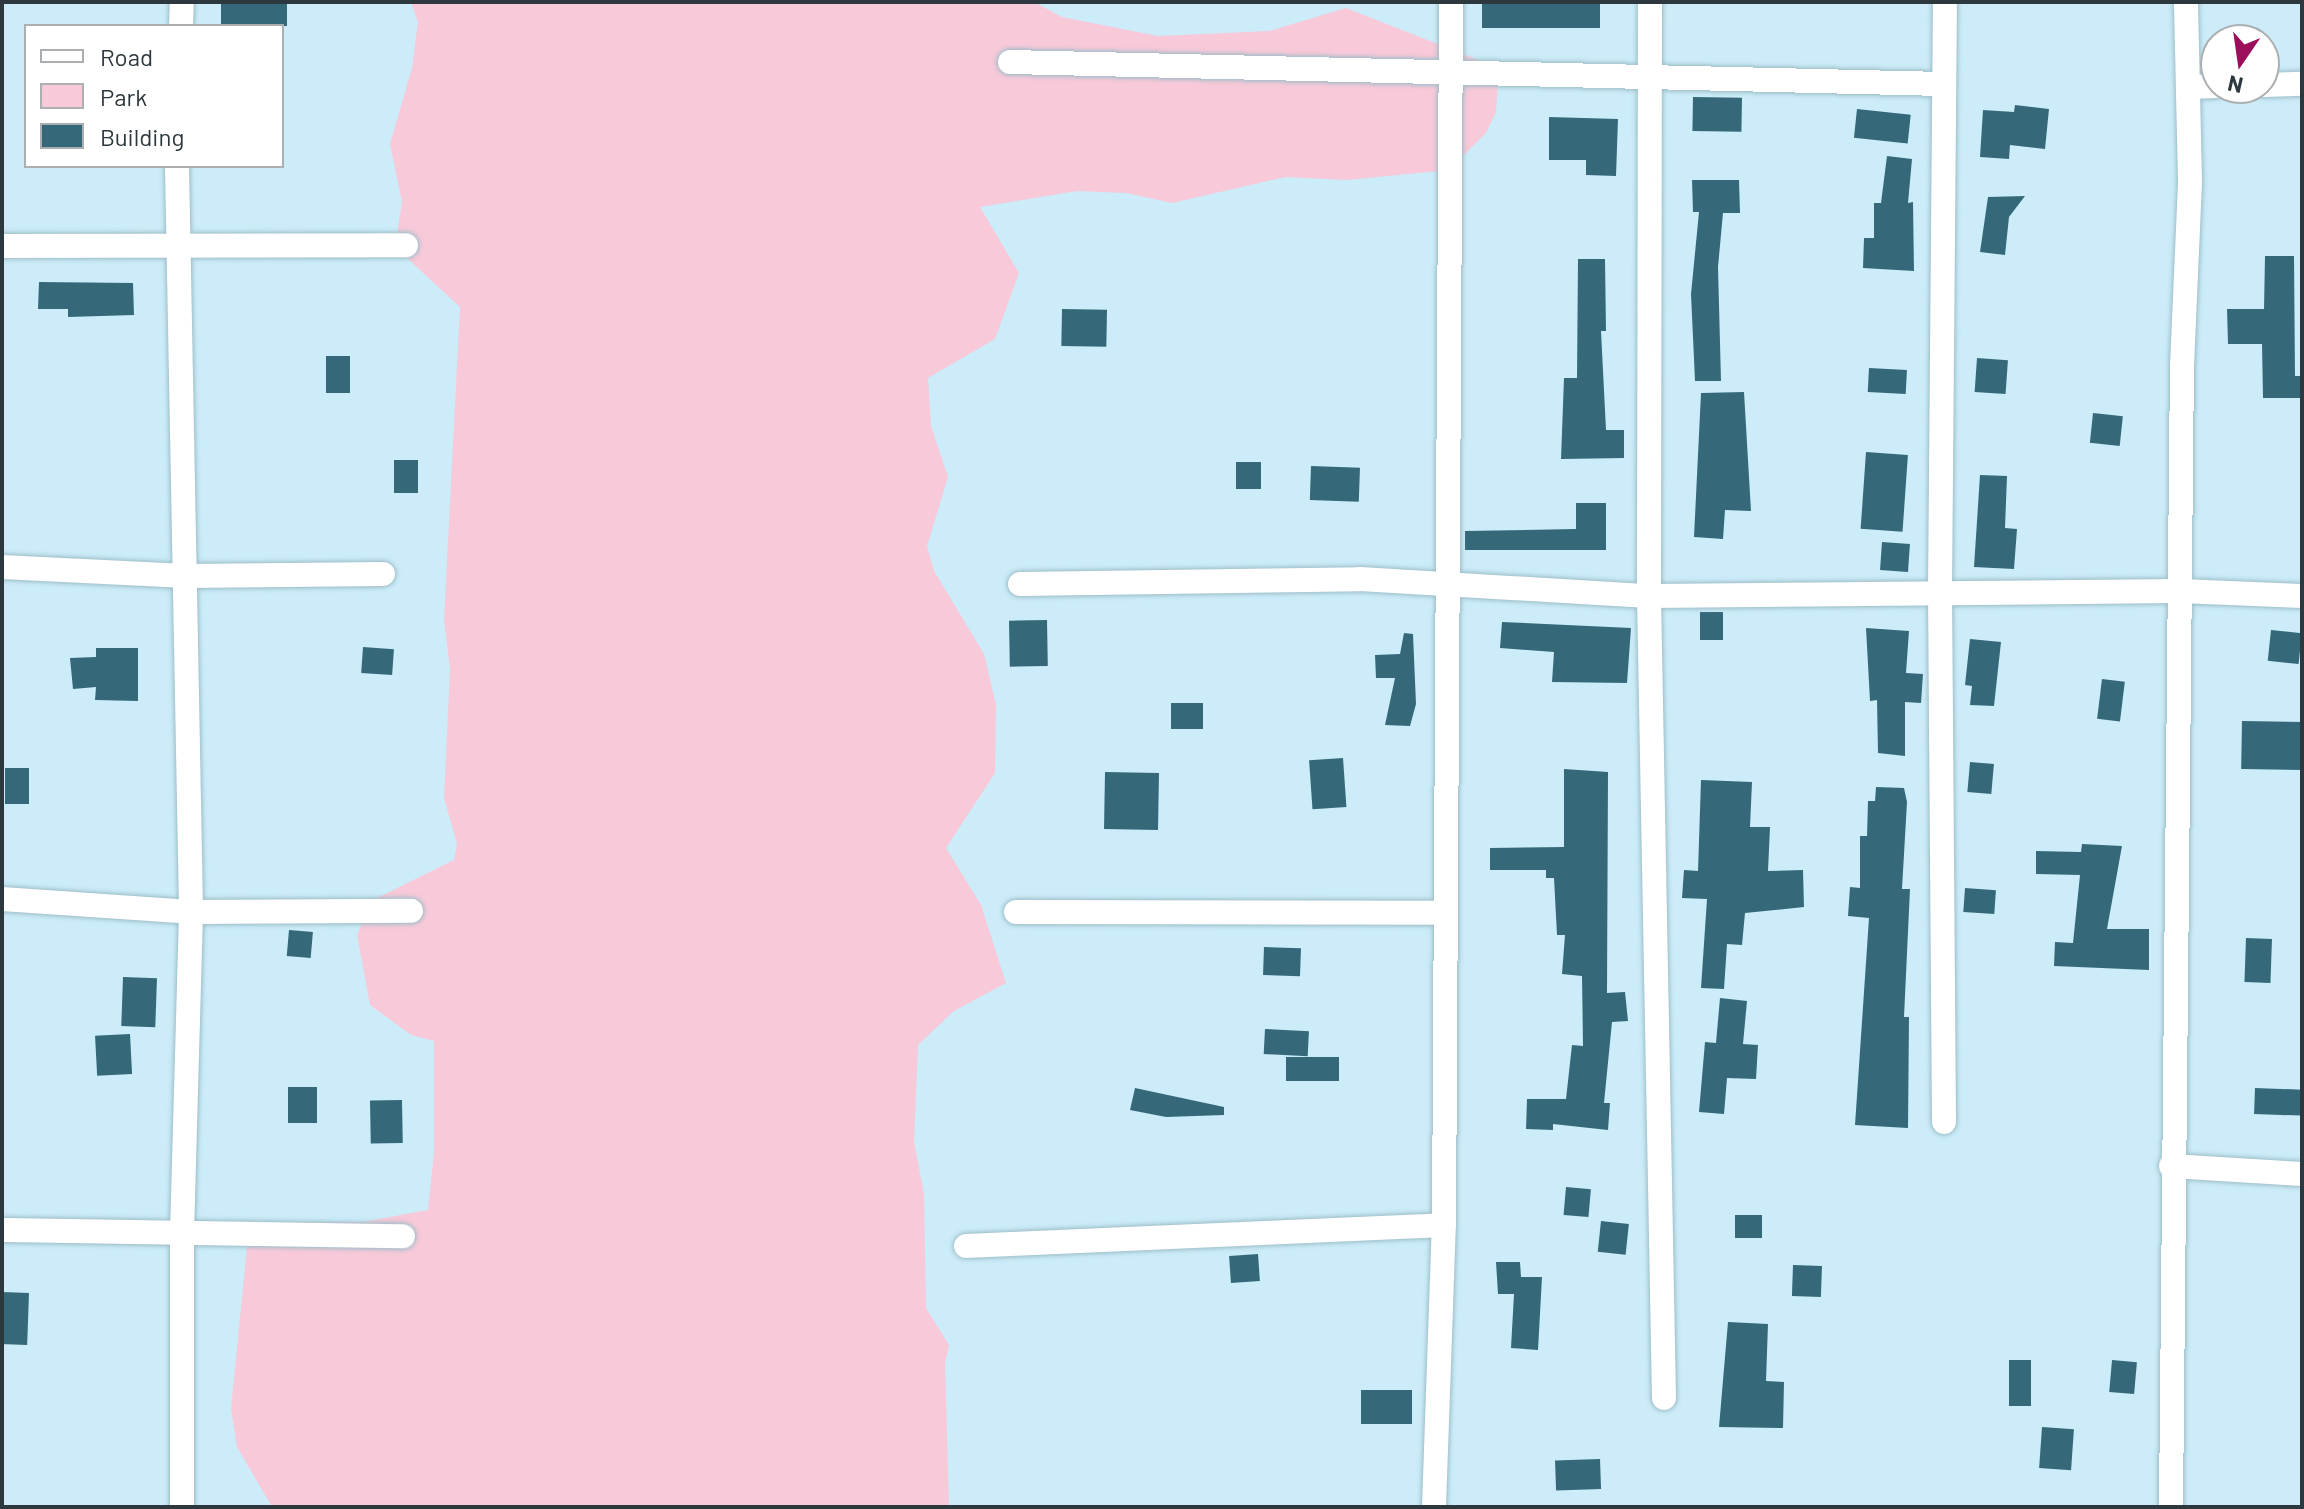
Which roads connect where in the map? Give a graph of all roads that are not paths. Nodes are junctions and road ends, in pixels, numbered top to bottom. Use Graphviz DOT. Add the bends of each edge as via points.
graph roads {
  1 [pos="182,2"];
  2 [pos="1451,2"];
  3 [pos="1650,2"];
  4 [pos="1945,2"];
  5 [pos="2186,2"];
  6 [pos="181,24"];
  7 [pos="1010,62"];
  8 [pos="1454,71"];
  9 [pos="1648,75"];
  10 [pos="1944,84"];
  11 [pos="2302,84"];
  12 [pos="2280,85"];
  13 [pos="2190,87"];
  14 [pos="2200,87"];
  15 [pos="177,168"];
  16 [pos="406,245"];
  17 [pos="2,246"];
  18 [pos="174,246"];
  19 [pos="2,567"];
  20 [pos="383,574"];
  21 [pos="186,576"];
  22 [pos="1020,584"];
  23 [pos="1446,586"];
  24 [pos="2181,591"];
  25 [pos="1940,593"];
  26 [pos="1649,596"];
  27 [pos="2302,596"];
  28 [pos="2,899"];
  29 [pos="411,911"];
  30 [pos="191,912"];
  31 [pos="1016,912"];
  32 [pos="1446,913"];
  33 [pos="1944,1122"];
  34 [pos="2171,1166"];
  35 [pos="2302,1174"];
  36 [pos="1444,1225"];
  37 [pos="2,1230"];
  38 [pos="182,1234"];
  39 [pos="403,1236"];
  40 [pos="966,1246"];
  41 [pos="1664,1398"];
  42 [pos="182,1507"];
  43 [pos="1434,1507"];
  44 [pos="2171,1507"];
  1 -- 6 [label="street"];
  2 -- 8 [label="street"];
  3 -- 9 [label="street"];
  4 -- 10 [label="street"];
  5 -- 13 [label="street"];
  7 -- 8 [label="street"];
  8 -- 9 [label="street"];
  8 -- 23 [label="street"];
  9 -- 10 [label="street"];
  9 -- 26 [label="street"];
  10 -- 25 [label="street"];
  11 -- 12 [label="street"];
  13 -- 14 [label="street"];
  13 -- 24 [label="street"];
  15 -- 18 [label="street"];
  16 -- 18 [label="street"];
  17 -- 18 [label="street"];
  18 -- 21 [label="street"];
  19 -- 21 [label="street"];
  20 -- 21 [label="street"];
  21 -- 30 [label="street"];
  22 -- 23 [label="street" via="1360,579"];
  23 -- 26 [label="street"];
  23 -- 32 [label="street"];
  24 -- 25 [label="street"];
  24 -- 27 [label="street"];
  24 -- 34 [label="street"];
  25 -- 26 [label="street"];
  25 -- 33 [label="street"];
  26 -- 41 [label="street"];
  28 -- 30 [label="street"];
  29 -- 30 [label="street"];
  30 -- 38 [label="street"];
  31 -- 32 [label="street"];
  32 -- 36 [label="street"];
  34 -- 35 [label="street"];
  34 -- 44 [label="street"];
  36 -- 40 [label="street"];
  36 -- 43 [label="street"];
  37 -- 38 [label="street"];
  38 -- 39 [label="street"];
  38 -- 42 [label="street"];
}
